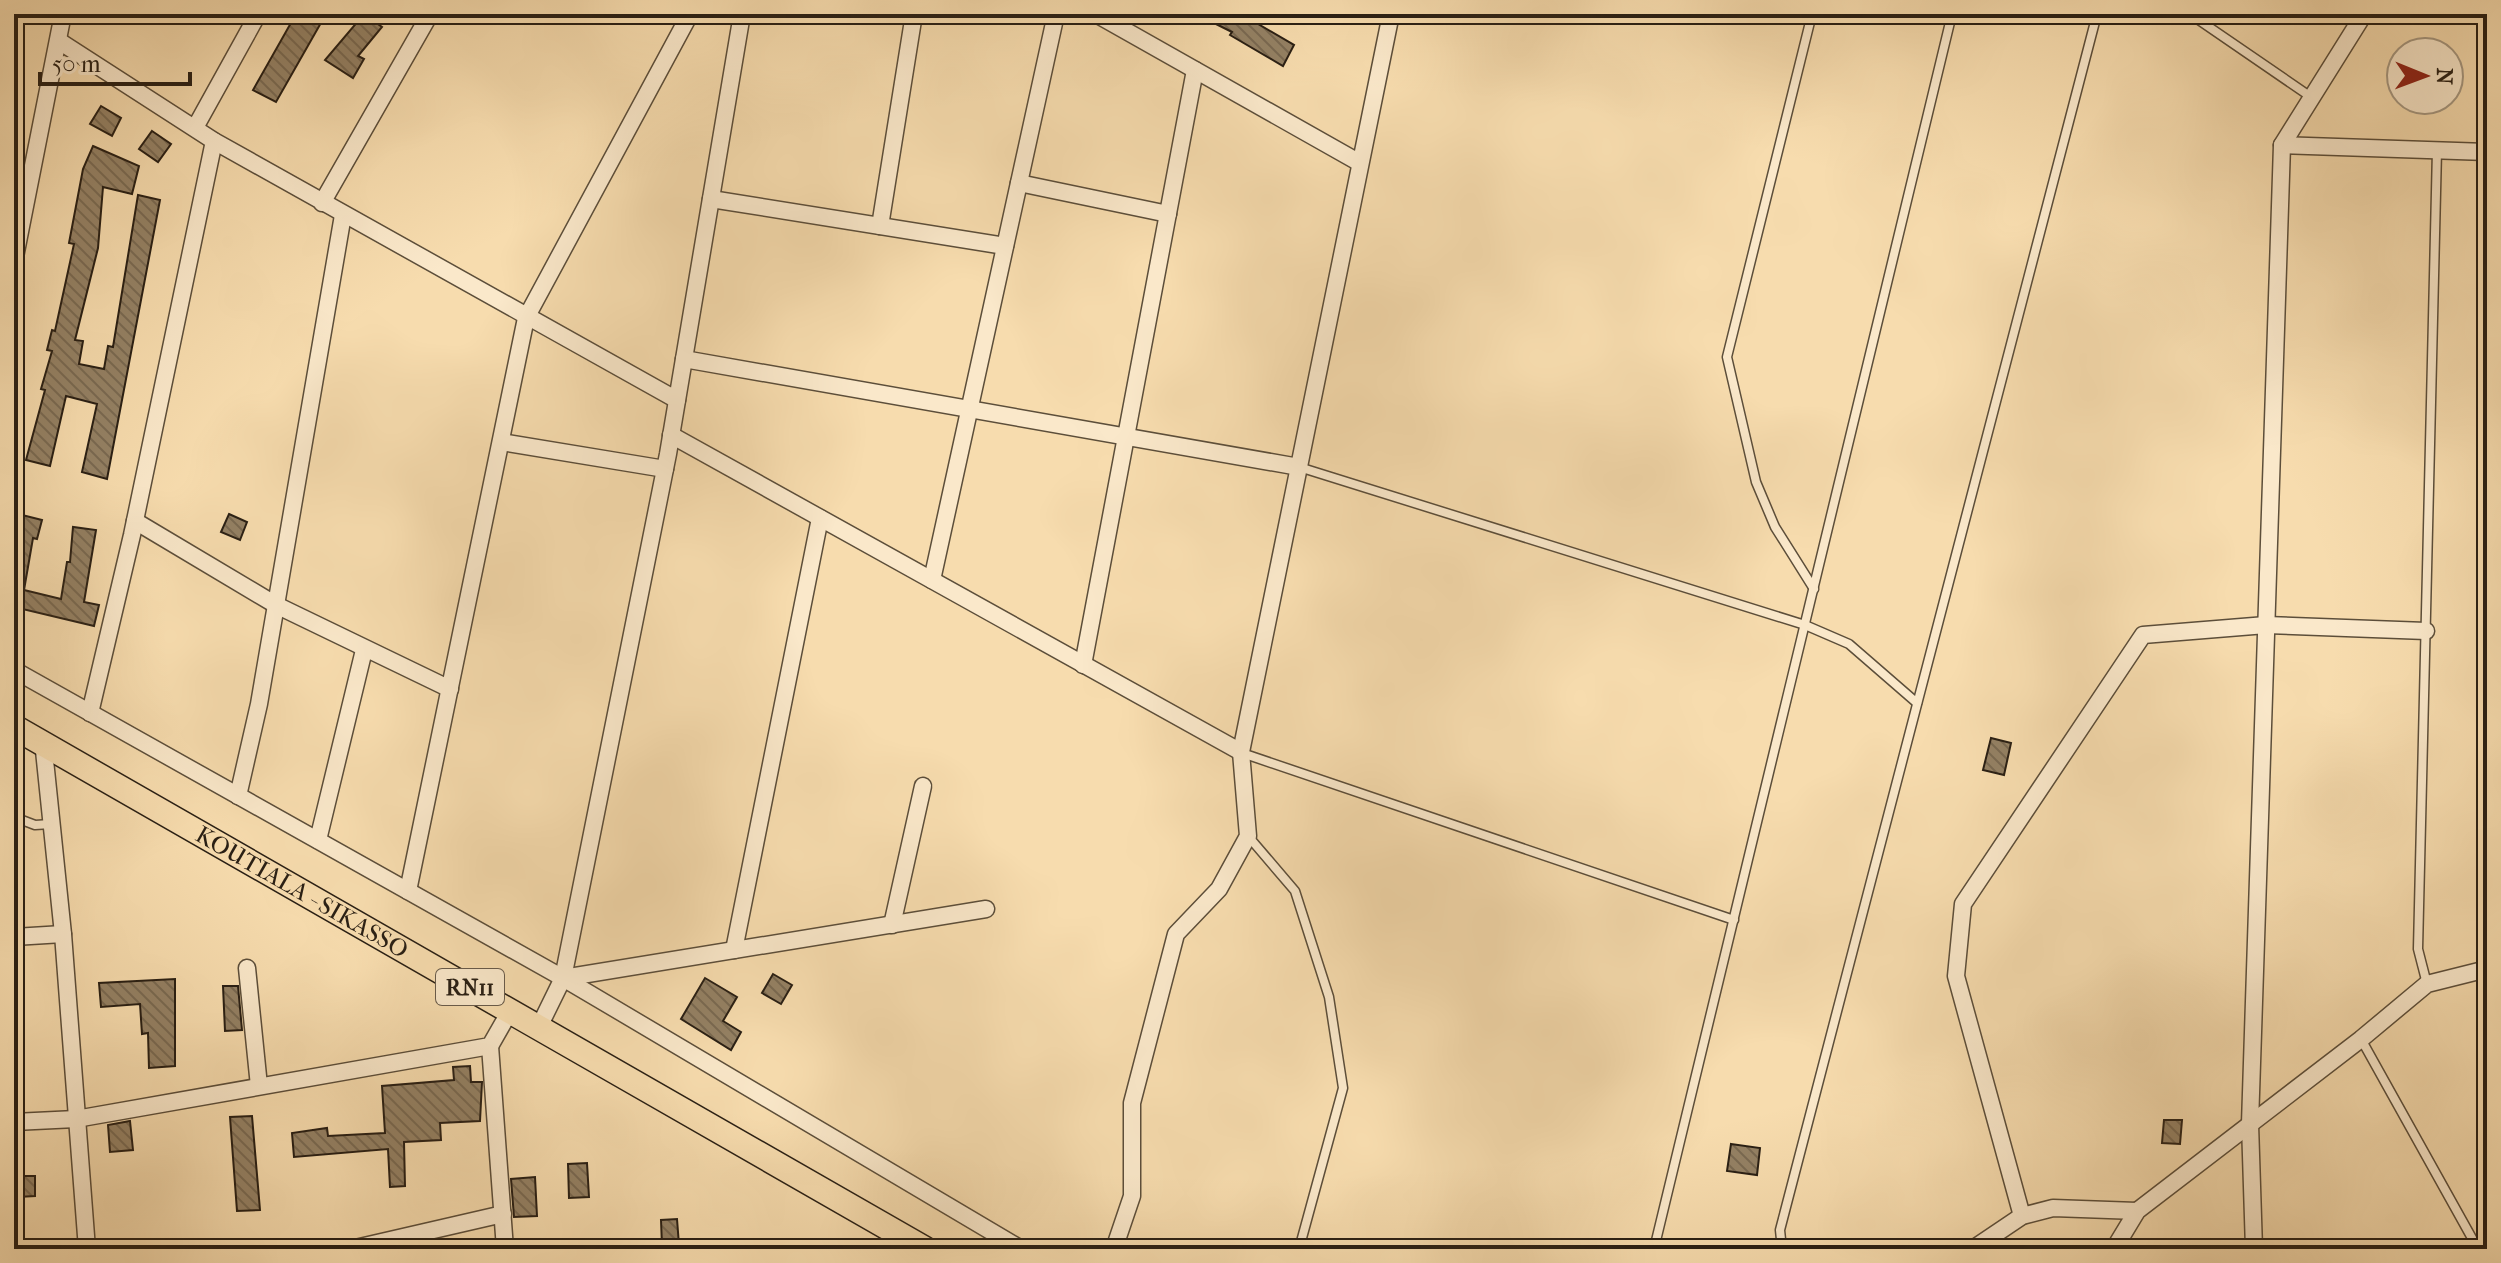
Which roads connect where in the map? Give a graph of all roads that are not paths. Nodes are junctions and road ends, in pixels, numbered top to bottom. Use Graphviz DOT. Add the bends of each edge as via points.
graph roads {
  1 [pos="63,14"];
  2 [pos="258,14"];
  3 [pos="430,14"];
  4 [pos="690,14"];
  5 [pos="742,14"];
  6 [pos="914,14"];
  7 [pos="1056,14"];
  8 [pos="1096,14"];
  9 [pos="1391,14"];
  10 [pos="1812,14"];
  11 [pos="1952,14"];
  12 [pos="2097,14"];
  13 [pos="2190,14"];
  14 [pos="2364,14"];
  15 [pos="59,41"];
  16 [pos="1195,70"];
  17 [pos="2311,97"];
  18 [pos="196,126"];
  19 [pos="214,141"];
  20 [pos="2282,145"];
  21 [pos="2437,150"];
  22 [pos="2487,152"];
  23 [pos="1360,163"];
  24 [pos="1019,183"];
  25 [pos="711,199"];
  26 [pos="322,203"];
  27 [pos="1168,214"];
  28 [pos="343,215"];
  29 [pos="880,226"];
  30 [pos="1005,246"];
  31 [pos="14,262"];
  32 [pos="526,318"];
  33 [pos="684,359"];
  34 [pos="677,400"];
  35 [pos="969,409"];
  36 [pos="671,435"];
  37 [pos="1126,436"];
  38 [pos="501,442"];
  39 [pos="1299,467"];
  40 [pos="665,469"];
  41 [pos="820,518"];
  42 [pos="135,521"];
  43 [pos="932,580"];
  44 [pos="1814,589"];
  45 [pos="276,605"];
  46 [pos="1805,625"];
  47 [pos="2266,625"];
  48 [pos="2426,631"];
  49 [pos="364,650"];
  50 [pos="1083,665"];
  51 [pos="14,670"];
  52 [pos="450,689"];
  53 [pos="1917,703"];
  54 [pos="90,713"];
  55 [pos="14,727"];
  56 [pos="43,741"];
  57 [pos="1241,752"];
  58 [pos="923,786"];
  59 [pos="238,796"];
  60 [pos="14,817"];
  61 [pos="52,824"];
  62 [pos="1248,836"];
  63 [pos="318,840"];
  64 [pos="408,891"];
  65 [pos="986,909"];
  66 [pos="1734,920"];
  67 [pos="892,925"];
  68 [pos="63,934"];
  69 [pos="14,937"];
  70 [pos="734,950"];
  71 [pos="247,968"];
  72 [pos="2487,969"];
  73 [pos="563,978"];
  74 [pos="2427,984"];
  75 [pos="510,1011"];
  76 [pos="539,1027"];
  77 [pos="2361,1039"];
  78 [pos="490,1046"];
  79 [pos="259,1086"];
  80 [pos="76,1119"];
  81 [pos="14,1122"];
  82 [pos="2250,1124"];
  83 [pos="2137,1211"];
  84 [pos="503,1214"];
  85 [pos="2022,1216"];
  86 [pos="87,1249"];
  87 [pos="351,1249"];
  88 [pos="505,1249"];
  89 [pos="925,1249"];
  90 [pos="1021,1249"];
  91 [pos="1114,1249"];
  92 [pos="1299,1249"];
  93 [pos="1654,1249"];
  94 [pos="1782,1249"];
  95 [pos="1973,1249"];
  96 [pos="2114,1249"];
  97 [pos="2254,1249"];
  98 [pos="2478,1249"];
  1 -- 15 [label="street"];
  2 -- 18 [label="street"];
  3 -- 26 [label="street"];
  4 -- 32 [label="street"];
  5 -- 25 [label="street"];
  6 -- 29 [label="street"];
  7 -- 24 [label="street"];
  8 -- 16 [label="street"];
  9 -- 23 [label="street"];
  10 -- 44 [label="lane" via="1727,357 1756,482 1775,527"];
  11 -- 44 [label="lane"];
  12 -- 53 [label="lane"];
  13 -- 17 [label="lane"];
  14 -- 17 [label="street"];
  15 -- 18 [label="street"];
  15 -- 31 [label="street"];
  16 -- 23 [label="street"];
  16 -- 27 [label="street"];
  17 -- 20 [label="street"];
  18 -- 19 [label="street"];
  19 -- 26 [label="street"];
  19 -- 42 [label="street"];
  20 -- 21 [label="street"];
  20 -- 47 [label="street"];
  21 -- 22 [label="street"];
  21 -- 48 [label="lane"];
  23 -- 39 [label="street"];
  24 -- 27 [label="street"];
  24 -- 30 [label="street"];
  25 -- 29 [label="street"];
  25 -- 33 [label="street"];
  26 -- 28 [label="street"];
  27 -- 37 [label="street"];
  28 -- 32 [label="street"];
  28 -- 45 [label="street"];
  29 -- 30 [label="street"];
  30 -- 35 [label="street"];
  32 -- 34 [label="street"];
  32 -- 38 [label="street"];
  33 -- 34 [label="street"];
  33 -- 35 [label="street"];
  34 -- 36 [label="street"];
  35 -- 37 [label="street"];
  35 -- 43 [label="street"];
  36 -- 40 [label="street"];
  36 -- 41 [label="street"];
  37 -- 39 [label="street"];
  37 -- 50 [label="street"];
  38 -- 40 [label="street"];
  38 -- 52 [label="street"];
  39 -- 46 [label="lane"];
  39 -- 57 [label="street"];
  40 -- 73 [label="street"];
  41 -- 43 [label="street"];
  41 -- 70 [label="street"];
  42 -- 45 [label="street"];
  42 -- 54 [label="street"];
  43 -- 50 [label="street"];
  44 -- 46 [label="lane"];
  45 -- 49 [label="street"];
  45 -- 59 [label="street"];
  46 -- 53 [label="lane" via="1849,644"];
  46 -- 66 [label="lane"];
  47 -- 48 [label="street"];
  47 -- 82 [label="street"];
  47 -- 85 [label="street" via="2143,635 1963,904 1956,976"];
  48 -- 74 [label="lane" via="2418,949"];
  49 -- 52 [label="street"];
  49 -- 63 [label="street"];
  50 -- 57 [label="street"];
  51 -- 54 [label="street"];
  52 -- 64 [label="street"];
  53 -- 94 [label="lane" via="1780,1230"];
  54 -- 59 [label="street"];
  55 -- 56 [label="main road, KOUTIALA - SIKASSO / RN11"];
  56 -- 61 [label="street"];
  56 -- 75 [label="main road, KOUTIALA - SIKASSO / RN11"];
  57 -- 62 [label="street"];
  57 -- 66 [label="lane"];
  58 -- 67 [label="street"];
  59 -- 63 [label="street"];
  60 -- 61 [label="lane" via="35,825"];
  61 -- 68 [label="street"];
  62 -- 91 [label="street" via="1219,889 1176,934 1132,1103 1132,1196"];
  62 -- 92 [label="lane" via="1295,891 1329,997 1343,1088"];
  63 -- 64 [label="street"];
  64 -- 73 [label="street"];
  65 -- 67 [label="street"];
  66 -- 93 [label="lane"];
  67 -- 70 [label="street"];
  68 -- 69 [label="street"];
  68 -- 80 [label="street"];
  70 -- 73 [label="street"];
  71 -- 79 [label="street"];
  72 -- 74 [label="street"];
  73 -- 76 [label="street"];
  73 -- 90 [label="street"];
  74 -- 77 [label="street"];
  75 -- 76 [label="main road, KOUTIALA - SIKASSO / RN11"];
  75 -- 78 [label="street"];
  76 -- 89 [label="main road, KOUTIALA - SIKASSO / RN11"];
  77 -- 82 [label="street"];
  77 -- 98 [label="lane"];
  78 -- 79 [label="street"];
  78 -- 84 [label="street"];
  79 -- 80 [label="street"];
  80 -- 81 [label="street"];
  80 -- 86 [label="street"];
  82 -- 83 [label="street"];
  82 -- 97 [label="street"];
  83 -- 85 [label="street" via="2053,1208"];
  83 -- 96 [label="street"];
  84 -- 87 [label="street"];
  84 -- 88 [label="street"];
  85 -- 95 [label="street"];
}
